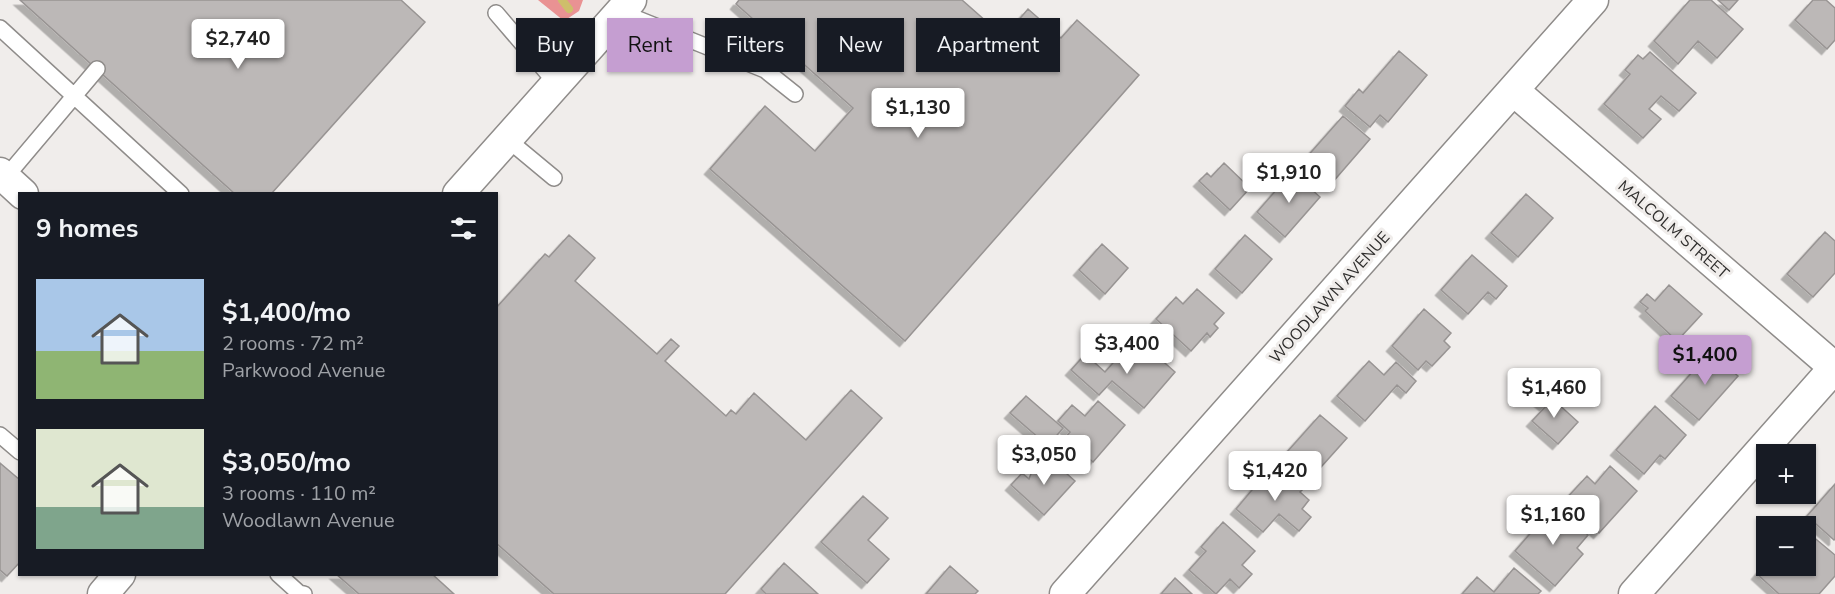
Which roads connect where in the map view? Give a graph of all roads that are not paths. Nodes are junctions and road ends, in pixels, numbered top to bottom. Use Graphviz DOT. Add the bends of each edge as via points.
graph roads {
  1 [pos="1593,0"];
  2 [pos="620,4"];
  3 [pos="496,13"];
  4 [pos="0,28"];
  5 [pos="97,69"];
  6 [pos="556,83"];
  7 [pos="1513,90"];
  8 [pos="795,94"];
  9 [pos="74,96"];
  10 [pos="507,139"];
  11 [pos="554,178"];
  12 [pos="10,181"];
  13 [pos="180,192"];
  14 [pos="460,192"];
  15 [pos="1835,367"];
  16 [pos="0,435"];
  17 [pos="18,450"];
  18 [pos="118,576"];
  19 [pos="280,576"];
  20 [pos="103,594"];
  21 [pos="304,594"];
  22 [pos="1065,594"];
  23 [pos="1634,594"];
  1 -- 7 [label="street, WOODLAWN AVENUE"];
  2 -- 6 [label="street"];
  2 -- 8 [label="lane" via="765,70"];
  3 -- 6 [label="lane"];
  4 -- 9 [label="lane"];
  5 -- 9 [label="lane"];
  6 -- 10 [label="street"];
  7 -- 15 [label="street, MALCOLM STREET"];
  7 -- 22 [label="street, WOODLAWN AVENUE"];
  9 -- 12 [label="lane"];
  9 -- 13 [label="lane"];
  10 -- 11 [label="lane"];
  10 -- 14 [label="street"];
  15 -- 23 [label="street"];
  16 -- 17 [label="lane"];
  18 -- 20 [label="street"];
  19 -- 21 [label="lane"];
}
